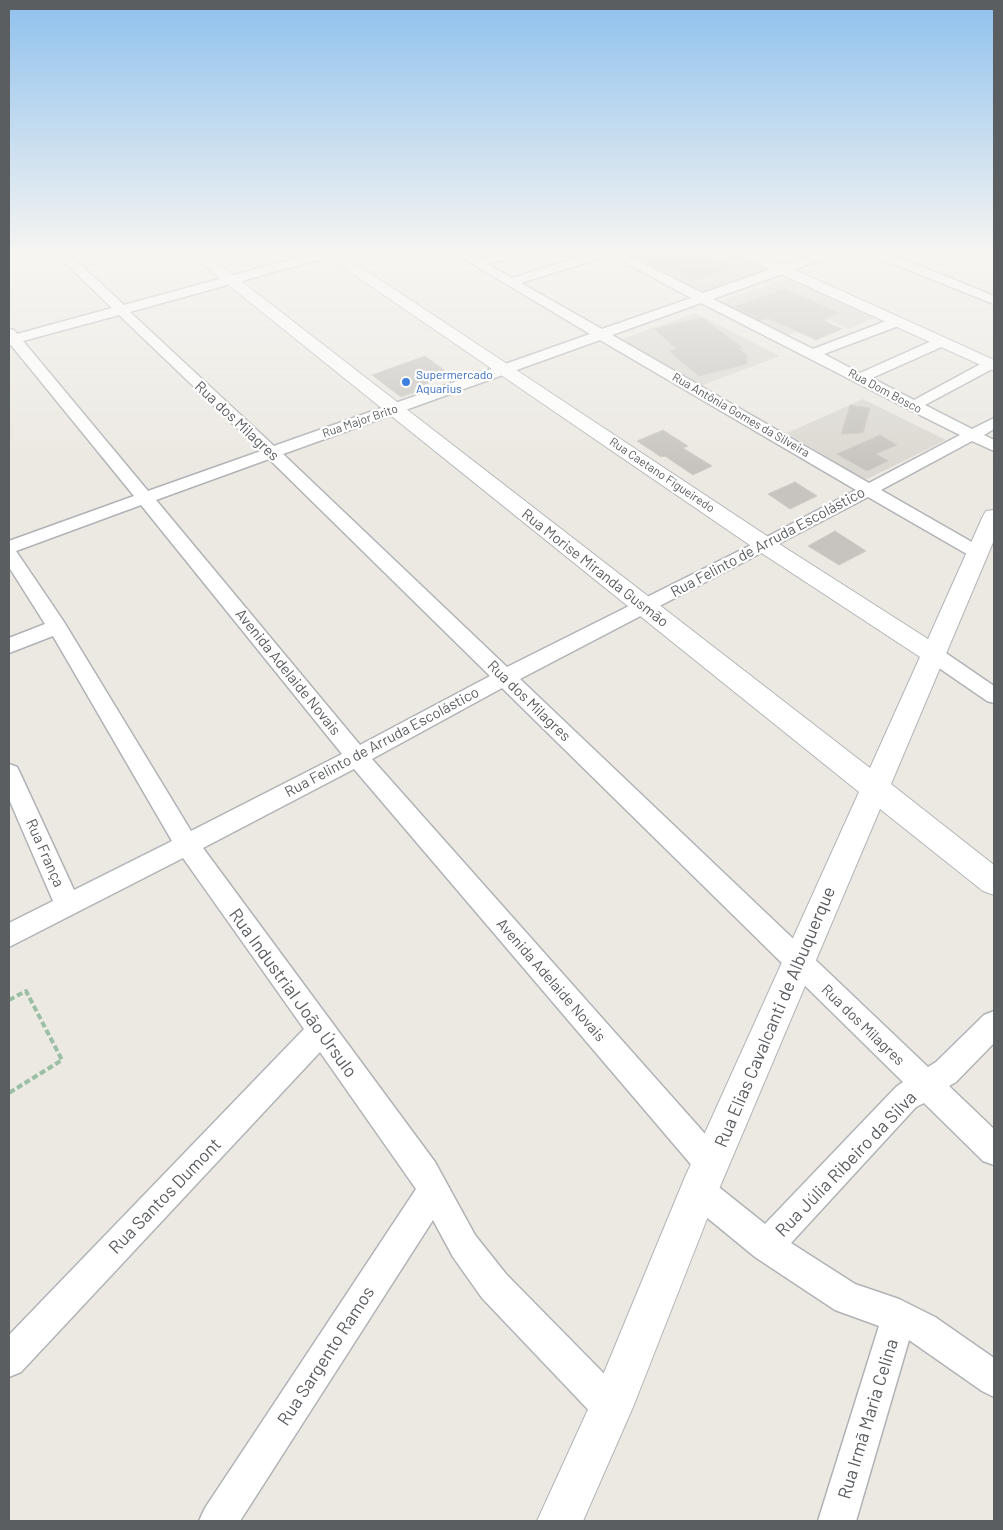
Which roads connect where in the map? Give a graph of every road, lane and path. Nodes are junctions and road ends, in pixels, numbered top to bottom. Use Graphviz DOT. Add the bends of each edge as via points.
graph roads {
  1 [pos="59,325"];
  2 [pos="135,325"];
  3 [pos="288,325"];
  4 [pos="438,325"];
  5 [pos="586,325"];
  6 [pos="626,325"];
  7 [pos="756,325"];
  8 [pos="887,325"];
  9 [pos="904,325"];
  10 [pos="601,334"];
  11 [pos="10,338"];
  12 [pos="941,342"];
  13 [pos="812,354"];
  14 [pos="993,365"];
  15 [pos="502,368"];
  16 [pos="860,378"];
  17 [pos="913,406"];
  18 [pos="395,409"];
  19 [pos="994,423"];
  20 [pos="973,436"];
  21 [pos="994,446"];
  22 [pos="271,452"];
  23 [pos="868,489"];
  24 [pos="145,498"];
  25 [pos="994,516"];
  26 [pos="765,545"];
  27 [pos="9,546"];
  28 [pos="9,553"];
  29 [pos="986,558"];
  30 [pos="18,584"];
  31 [pos="644,607"];
  32 [pos="57,628"];
  33 [pos="9,646"];
  34 [pos="933,654"];
  35 [pos="504,678"];
  36 [pos="994,696"];
  37 [pos="357,757"];
  38 [pos="9,773"];
  39 [pos="874,787"];
  40 [pos="186,844"];
  41 [pos="994,882"];
  42 [pos="68,906"];
  43 [pos="9,936"];
  44 [pos="799,962"];
  45 [pos="9,1000"];
  46 [pos="994,1024"];
  47 [pos="321,1031"];
  48 [pos="925,1085"];
  49 [pos="9,1093"];
  50 [pos="994,1150"];
  51 [pos="705,1178"];
  52 [pos="434,1190"];
  53 [pos="766,1246"];
  54 [pos="899,1316"];
  55 [pos="9,1360"];
  56 [pos="994,1379"];
  57 [pos="611,1407"];
  58 [pos="218,1521"];
  59 [pos="560,1521"];
  60 [pos="837,1521"];
  1 -- 11 [label="street"];
  2 -- 22 [label="street, Rua dos Milagres"];
  3 -- 18 [label="street, Rua Morise Miranda Gusmão"];
  4 -- 15 [label="street, Rua Caetano Figueiredo"];
  5 -- 10 [label="street, Rua Antônia Gomes da Silveira"];
  6 -- 10 [label="street, Rua Major Brito"];
  7 -- 13 [label="street, Rua Dom Bosco"];
  8 -- 13 [label="street"];
  9 -- 12 [label="street"];
  10 -- 15 [label="street, Rua Major Brito"];
  10 -- 23 [label="street, Rua Antônia Gomes da Silveira"];
  11 -- 24 [label="street, Avenida Adelaide Novais"];
  12 -- 14 [label="street"];
  12 -- 16 [label="street"];
  13 -- 16 [label="street, Rua Dom Bosco"];
  14 -- 17 [label="street"];
  15 -- 18 [label="street, Rua Major Brito"];
  15 -- 26 [label="street, Rua Caetano Figueiredo"];
  16 -- 17 [label="street, Rua Dom Bosco"];
  17 -- 20 [label="street, Rua Dom Bosco"];
  18 -- 22 [label="street, Rua Major Brito"];
  18 -- 31 [label="street, Rua Morise Miranda Gusmão"];
  19 -- 20 [label="street, Rua Felinto de Arruda Escolástico"];
  20 -- 21 [label="street, Rua Dom Bosco"];
  20 -- 23 [label="street, Rua Felinto de Arruda Escolástico"];
  22 -- 24 [label="street, Rua Major Brito"];
  22 -- 35 [label="street, Rua dos Milagres"];
  23 -- 26 [label="street, Rua Felinto de Arruda Escolástico"];
  23 -- 29 [label="street, Rua Antônia Gomes da Silveira"];
  24 -- 27 [label="street, Rua Major Brito"];
  24 -- 37 [label="street, Avenida Adelaide Novais"];
  25 -- 29 [label="street, Rua Elias Cavalcanti de Albuquerque"];
  26 -- 31 [label="street, Rua Felinto de Arruda Escolástico"];
  26 -- 34 [label="street, Rua Caetano Figueiredo"];
  28 -- 30 [label="street, Rua Industrial João Úrsulo"];
  29 -- 34 [label="street, Rua Elias Cavalcanti de Albuquerque"];
  30 -- 32 [label="street, Rua Industrial João Úrsulo"];
  31 -- 35 [label="street, Rua Felinto de Arruda Escolástico"];
  31 -- 39 [label="street, Rua Morise Miranda Gusmão"];
  32 -- 33 [label="street"];
  32 -- 40 [label="street, Rua Industrial João Úrsulo"];
  34 -- 36 [label="street, Rua Caetano Figueiredo"];
  34 -- 39 [label="street, Rua Elias Cavalcanti de Albuquerque"];
  35 -- 37 [label="street, Rua Felinto de Arruda Escolástico"];
  35 -- 44 [label="street, Rua dos Milagres"];
  37 -- 40 [label="street, Rua Felinto de Arruda Escolástico"];
  37 -- 51 [label="street, Avenida Adelaide Novais"];
  38 -- 42 [label="street, Rua França"];
  39 -- 41 [label="street, Rua Morise Miranda Gusmão"];
  39 -- 44 [label="street, Rua Elias Cavalcanti de Albuquerque"];
  40 -- 42 [label="street, Rua Felinto de Arruda Escolástico"];
  40 -- 47 [label="street, Rua Industrial João Úrsulo"];
  42 -- 43 [label="street, Rua Felinto de Arruda Escolástico"];
  44 -- 48 [label="street, Rua dos Milagres"];
  44 -- 51 [label="street, Rua Elias Cavalcanti de Albuquerque"];
  45 -- 49 [label="path" via="26,991 62,1060"];
  46 -- 48 [label="street, Rua Júlia Ribeiro da Silva" via="946,1072"];
  47 -- 52 [label="street, Rua Industrial João Úrsulo"];
  47 -- 55 [label="street, Rua Santos Dumont"];
  48 -- 50 [label="street, Rua dos Milagres"];
  48 -- 53 [label="street, Rua Júlia Ribeiro da Silva" via="906,1097"];
  51 -- 53 [label="street, Avenida Adelaide Novais"];
  51 -- 57 [label="street, Rua Elias Cavalcanti de Albuquerque"];
  52 -- 57 [label="street, Rua Industrial João Úrsulo" via="464,1246 494,1286"];
  52 -- 58 [label="street, Rua Sargento Ramos"];
  53 -- 54 [label="street, Avenida Adelaide Novais" via="847,1298"];
  54 -- 56 [label="street, Avenida Adelaide Novais"];
  54 -- 60 [label="street, Rua Irmã Maria Celina"];
  57 -- 59 [label="street, Rua Elias Cavalcanti de Albuquerque"];
}
